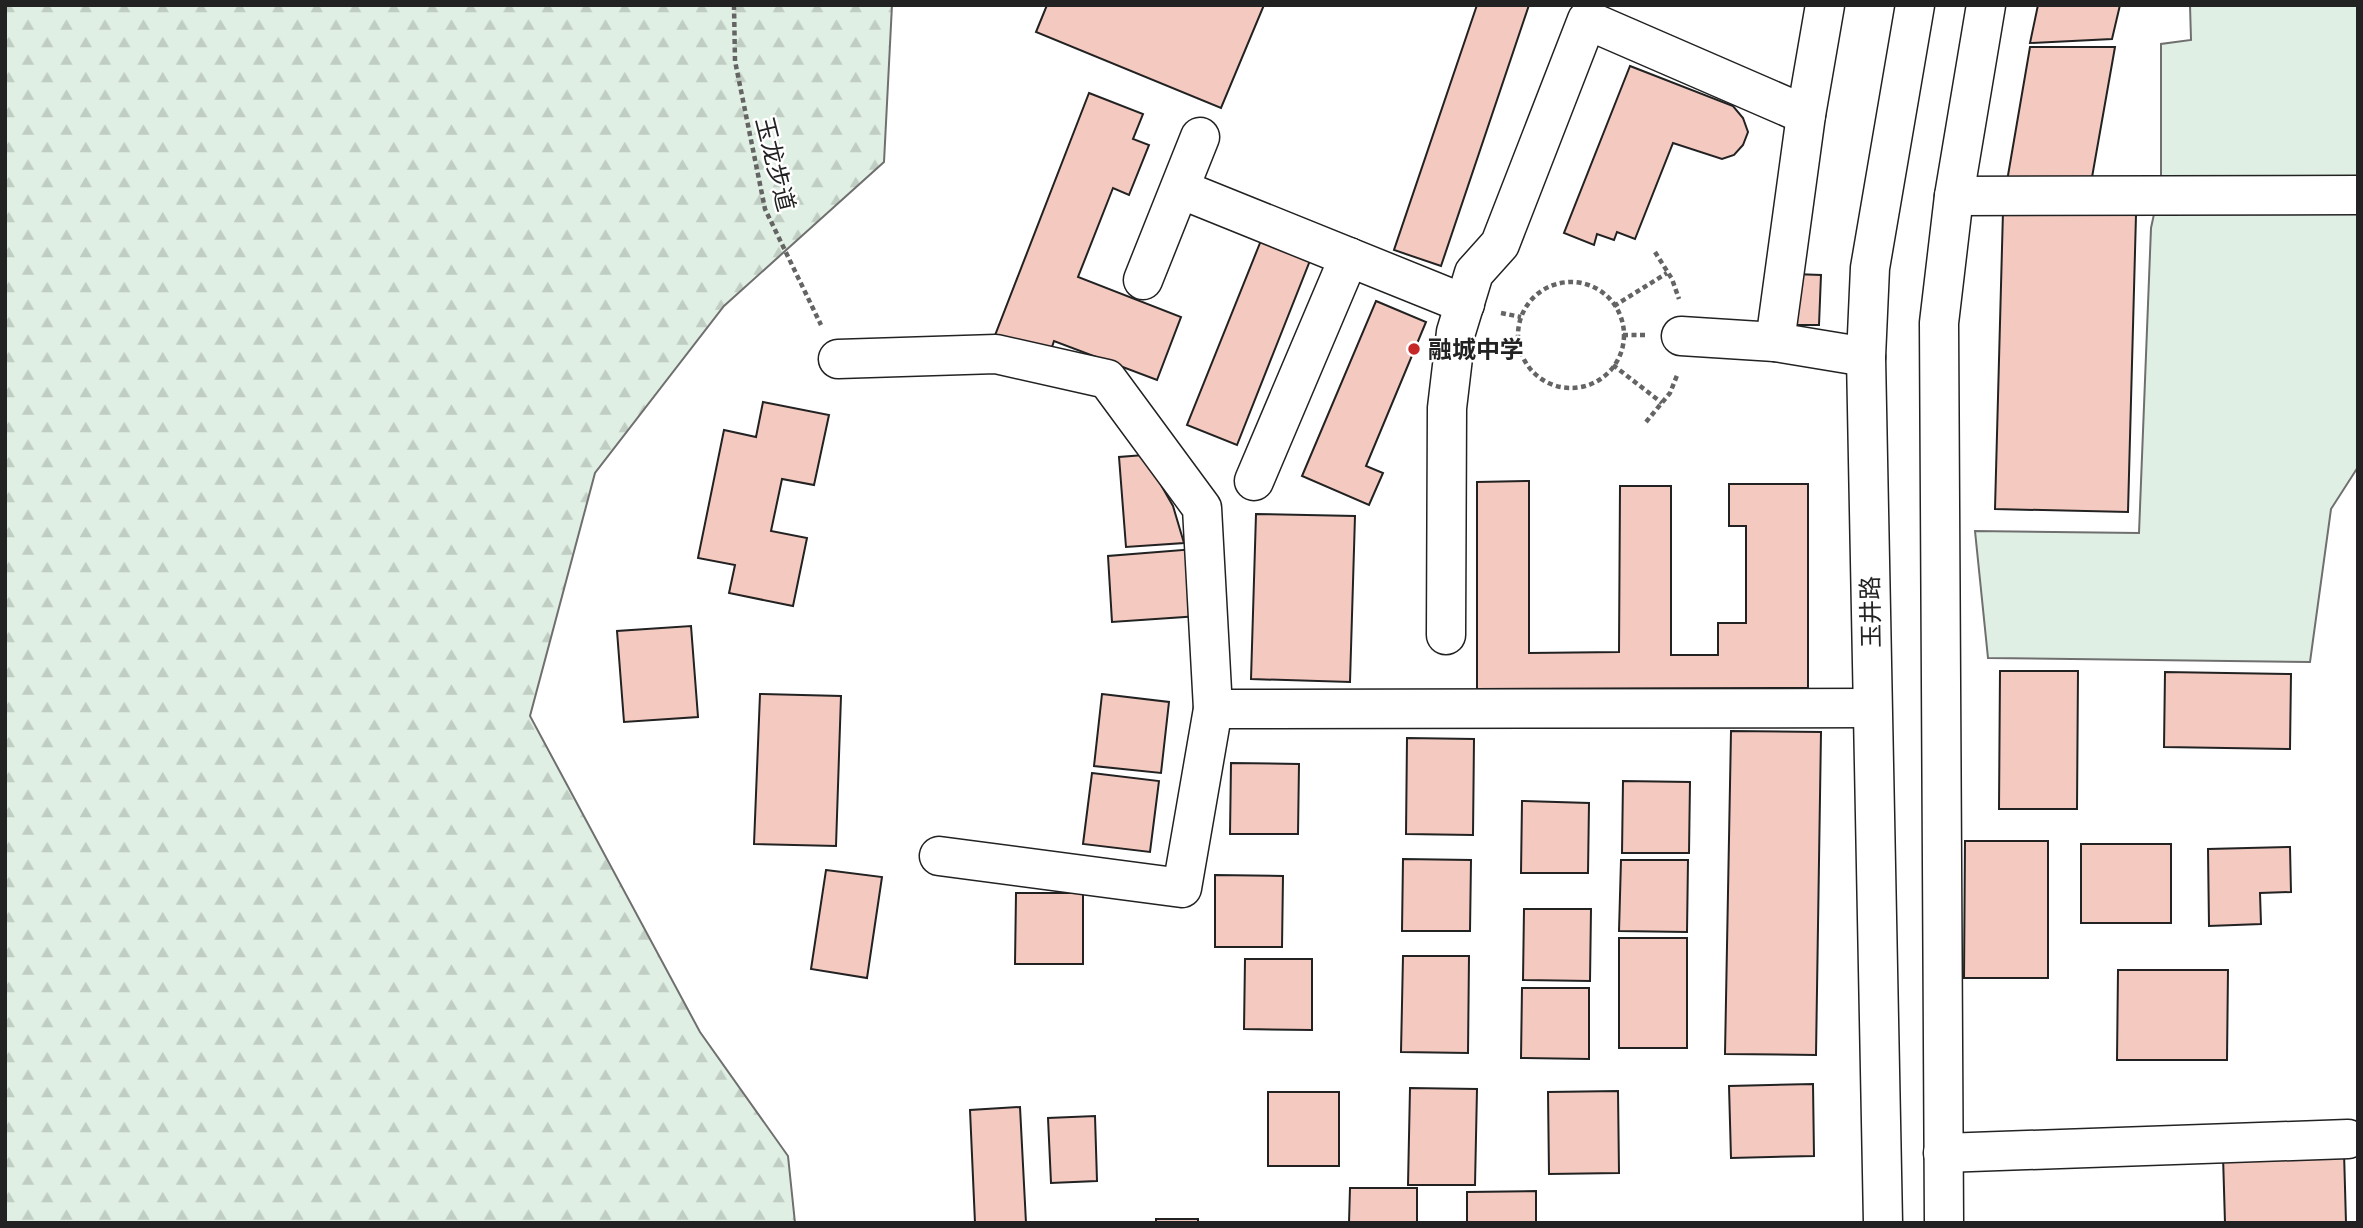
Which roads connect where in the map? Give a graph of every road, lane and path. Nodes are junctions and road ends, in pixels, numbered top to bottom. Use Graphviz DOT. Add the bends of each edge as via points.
graph roads {
  1 [pos="734,5"];
  2 [pos="1825,5"];
  3 [pos="1915,5"];
  4 [pos="1986,5"];
  5 [pos="1806,115"];
  6 [pos="1200,137"];
  7 [pos="1180,190"];
  8 [pos="2358,195"];
  9 [pos="1954,196"];
  10 [pos="1349,257"];
  11 [pos="1668,273"];
  12 [pos="1143,280"];
  13 [pos="1465,304"];
  14 [pos="1615,306"];
  15 [pos="1681,336"];
  16 [pos="1775,342"];
  17 [pos="1866,357"];
  18 [pos="838,359"];
  19 [pos="1613,365"];
  20 [pos="1662,403"];
  21 [pos="1254,481"];
  22 [pos="1446,635"];
  23 [pos="1872,708"];
  24 [pos="1213,709"];
  25 [pos="939,856"];
  26 [pos="2348,1139"];
  27 [pos="1943,1153"];
  28 [pos="1883,1223"];
  29 [pos="1944,1223"];
  1 -- 18 [label="path, 玉龙步道" via="735,61 765,209"];
  2 -- 5 [label="street"];
  3 -- 17 [label="street, 玉井路" via="1870,268"];
  4 -- 9 [label="street"];
  5 -- 13 [label="street" via="1587,20 1500,244 1474,273"];
  5 -- 16 [label="street"];
  6 -- 7 [label="street"];
  7 -- 10 [label="street"];
  7 -- 12 [label="street"];
  8 -- 9 [label="street"];
  9 -- 27 [label="street" via="1939,323"];
  10 -- 13 [label="street"];
  10 -- 21 [label="street"];
  11 -- 14 [label="path"];
  13 -- 22 [label="street" via="1456,332 1447,408"];
  14 -- 19 [label="path" via="1623,327 1623,344"];
  14 -- 19 [label="path" via="1592,286 1555,284 1539,292 1527,306 1519,322 1518,339 1531,370 1559,387 1593,383"];
  15 -- 16 [label="street"];
  16 -- 17 [label="street"];
  17 -- 23 [label="street, 玉井路"];
  18 -- 24 [label="street" via="996,354 1107,379 1202,508"];
  19 -- 20 [label="path"];
  23 -- 24 [label="street"];
  23 -- 28 [label="street, 玉井路"];
  24 -- 25 [label="street" via="1182,888"];
  26 -- 27 [label="street"];
  27 -- 29 [label="street"];
}
